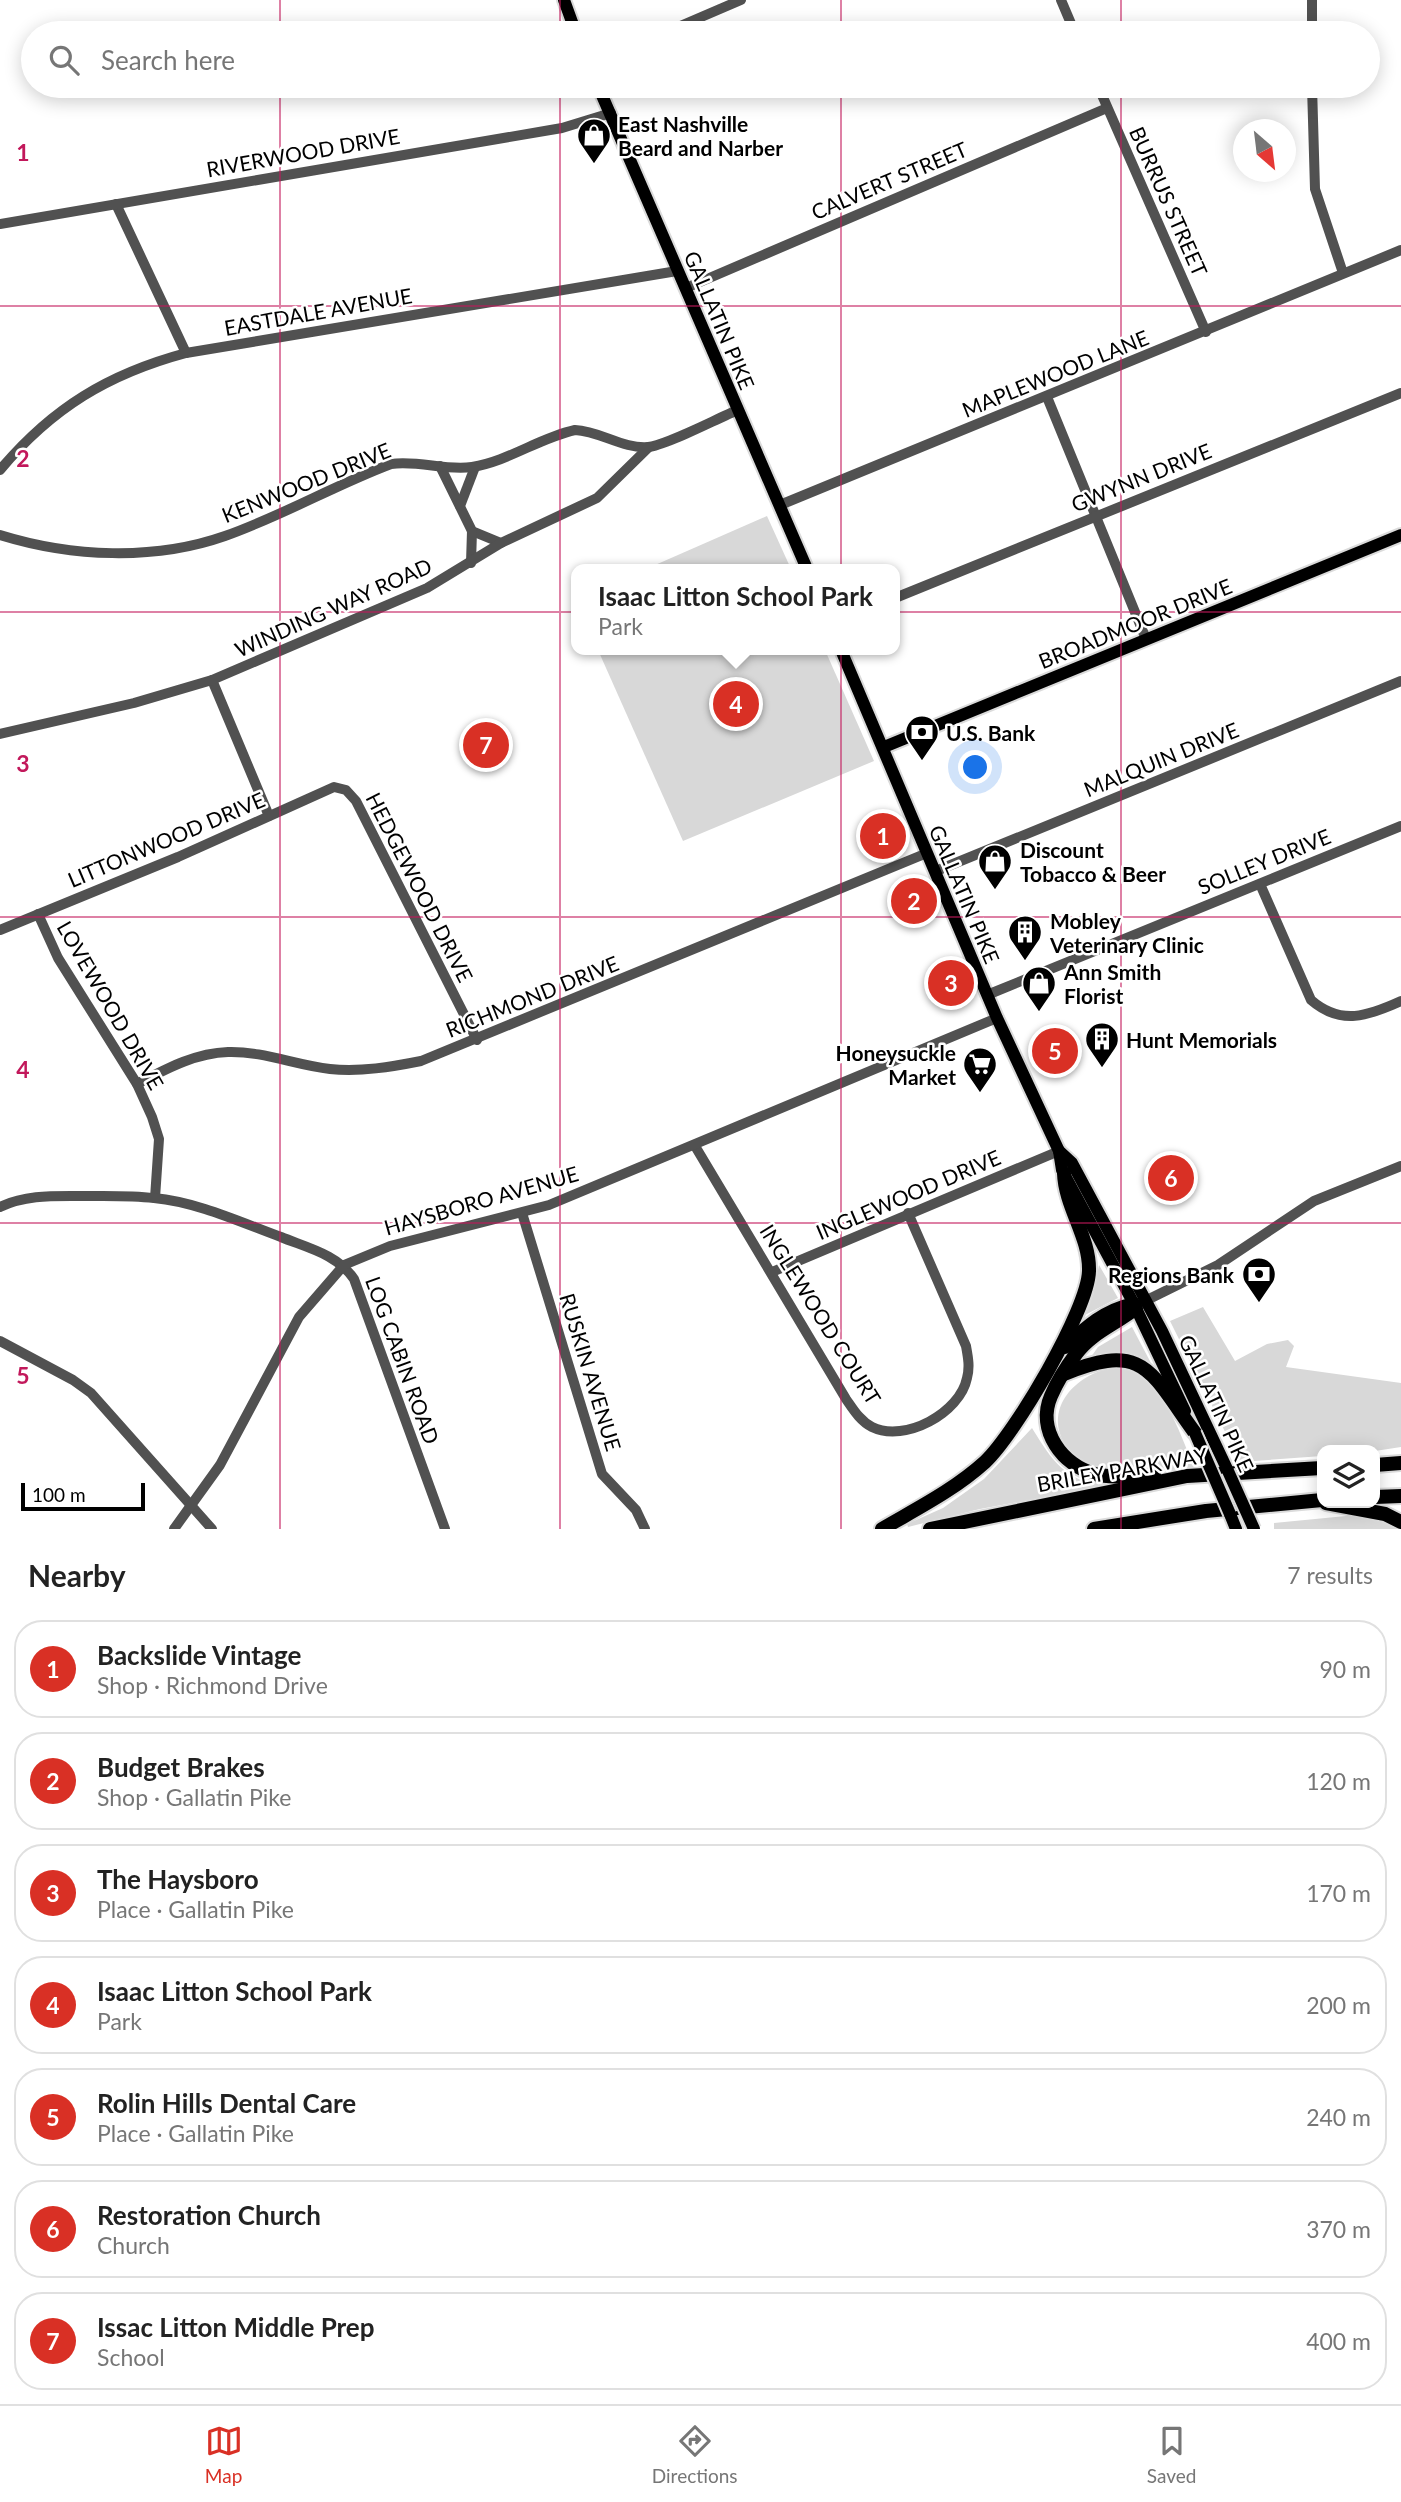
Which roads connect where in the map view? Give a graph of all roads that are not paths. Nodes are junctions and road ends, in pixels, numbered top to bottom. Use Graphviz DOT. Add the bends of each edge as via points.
graph roads {
  1 [pos="564,0"];
  2 [pos="741,0"];
  3 [pos="1061,0"];
  4 [pos="1312,0"];
  5 [pos="572,21"];
  6 [pos="692,21"];
  7 [pos="1070,21"];
  8 [pos="1312,21"];
  9 [pos="604,98"];
  10 [pos="1103,98"];
  11 [pos="1312,98"];
  12 [pos="1107,107"];
  13 [pos="611,113"];
  14 [pos="116,204"];
  15 [pos="0,224"];
  16 [pos="1401,250"];
  17 [pos="677,271"];
  18 [pos="1343,273"];
  19 [pos="686,288"];
  20 [pos="1206,332"];
  21 [pos="186,353"];
  22 [pos="1401,393"];
  23 [pos="1047,397"];
  24 [pos="738,410"];
  25 [pos="649,447"];
  26 [pos="440,466"];
  27 [pos="475,467"];
  28 [pos="0,470"];
  29 [pos="780,505"];
  30 [pos="460,506"];
  31 [pos="1096,516"];
  32 [pos="472,531"];
  33 [pos="0,535"];
  34 [pos="1401,535"];
  35 [pos="501,543"];
  36 [pos="471,563"];
  37 [pos="805,564"];
  38 [pos="900,596"];
  39 [pos="1146,639"];
  40 [pos="843,655"];
  41 [pos="212,680"];
  42 [pos="1401,681"];
  43 [pos="0,734"];
  44 [pos="884,747"];
  45 [pos="346,790"];
  46 [pos="269,816"];
  47 [pos="1401,826"];
  48 [pos="927,853"];
  49 [pos="936,872"];
  50 [pos="1260,884"];
  51 [pos="38,914"];
  52 [pos="0,930"];
  53 [pos="987,995"];
  54 [pos="1401,1001"];
  55 [pos="997,1018"];
  56 [pos="477,1040"];
  57 [pos="137,1084"];
  58 [pos="695,1146"];
  59 [pos="1059,1151"];
  60 [pos="1401,1166"];
  61 [pos="1064,1173"];
  62 [pos="155,1198"];
  63 [pos="2,1204"];
  64 [pos="522,1213"];
  65 [pos="908,1213"];
  66 [pos="344,1265"];
  67 [pos="772,1272"];
  68 [pos="1138,1304"];
  69 [pos="0,1341"];
  70 [pos="1056,1357"];
  71 [pos="1064,1374"];
  72 [pos="1202,1431"];
  73 [pos="1401,1464"];
  74 [pos="1380,1465"];
  75 [pos="1317,1468"];
  76 [pos="1187,1476"];
  77 [pos="1401,1496"];
  78 [pos="1380,1497"];
  79 [pos="1317,1501"];
  80 [pos="191,1507"];
  81 [pos="1356,1508"];
  82 [pos="1401,1522"];
  83 [pos="174,1529"];
  84 [pos="212,1529"];
  85 [pos="445,1529"];
  86 [pos="645,1529"];
  87 [pos="882,1529"];
  88 [pos="930,1529"];
  89 [pos="1094,1529"];
  90 [pos="1236,1529"];
  91 [pos="1254,1529"];
  1 -- 5 [label="main road"];
  2 -- 6 [label="street"];
  3 -- 7 [label="street"];
  4 -- 8 [label="street"];
  9 -- 13 [label="main road, GALLATIN PIKE"];
  10 -- 12 [label="street, BURRUS STREET"];
  11 -- 18 [label="street" via="1315,188"];
  12 -- 19 [label="street, CALVERT STREET"];
  12 -- 20 [label="street, BURRUS STREET"];
  13 -- 14 [label="street, RIVERWOOD DRIVE" via="562,128"];
  13 -- 17 [label="main road, GALLATIN PIKE"];
  14 -- 15 [label="street, RIVERWOOD DRIVE"];
  14 -- 21 [label="street"];
  16 -- 18 [label="street, MAPLEWOOD LANE"];
  17 -- 19 [label="main road, GALLATIN PIKE"];
  17 -- 21 [label="street, EASTDALE AVENUE"];
  18 -- 20 [label="street, MAPLEWOOD LANE"];
  19 -- 24 [label="main road, GALLATIN PIKE"];
  20 -- 23 [label="street, MAPLEWOOD LANE"];
  21 -- 28 [label="street, EASTDALE AVENUE" via="124,373 79,398 24,442"];
  22 -- 31 [label="street, GWYNN DRIVE"];
  23 -- 29 [label="street, MAPLEWOOD LANE"];
  23 -- 31 [label="street"];
  24 -- 25 [label="street"];
  24 -- 29 [label="main road, GALLATIN PIKE"];
  25 -- 27 [label="street, KENWOOD DRIVE" via="575,430"];
  25 -- 35 [label="street, WINDING WAY ROAD" via="597,498"];
  26 -- 27 [label="street, KENWOOD DRIVE"];
  26 -- 30 [label="street"];
  26 -- 33 [label="street, KENWOOD DRIVE" via="411,461 391,464 254,524 191,546 78,551"];
  27 -- 30 [label="street"];
  29 -- 37 [label="main road, GALLATIN PIKE"];
  30 -- 32 [label="street"];
  31 -- 38 [label="street, GWYNN DRIVE"];
  31 -- 39 [label="street"];
  32 -- 35 [label="street"];
  32 -- 36 [label="street"];
  34 -- 39 [label="main road, BROADMOOR DRIVE"];
  35 -- 36 [label="street, WINDING WAY ROAD"];
  36 -- 41 [label="street, WINDING WAY ROAD" via="427,589"];
  39 -- 44 [label="main road, BROADMOOR DRIVE"];
  40 -- 44 [label="main road, GALLATIN PIKE"];
  41 -- 43 [label="street, WINDING WAY ROAD"];
  41 -- 46 [label="street"];
  42 -- 49 [label="street, MALQUIN DRIVE"];
  44 -- 48 [label="main road, GALLATIN PIKE"];
  45 -- 46 [label="street, LITTONWOOD DRIVE" via="334,787"];
  45 -- 56 [label="street, HEDGEWOOD DRIVE" via="356,801"];
  46 -- 51 [label="street, LITTONWOOD DRIVE"];
  47 -- 50 [label="street, SOLLEY DRIVE"];
  48 -- 49 [label="main road, GALLATIN PIKE"];
  48 -- 56 [label="street, RICHMOND DRIVE"];
  49 -- 53 [label="main road, GALLATIN PIKE"];
  50 -- 53 [label="street, SOLLEY DRIVE"];
  50 -- 54 [label="street" via="1317,1005 1337,1016 1357,1018"];
  51 -- 52 [label="street, LITTONWOOD DRIVE"];
  51 -- 57 [label="street, LOVEWOOD DRIVE" via="58,958"];
  53 -- 55 [label="main road, GALLATIN PIKE"];
  55 -- 58 [label="street, HAYSBORO AVENUE"];
  55 -- 59 [label="main road, GALLATIN PIKE"];
  56 -- 57 [label="street, RICHMOND DRIVE" via="421,1061 361,1070 227,1052 197,1056"];
  57 -- 62 [label="street, LOVEWOOD DRIVE" via="159,1139"];
  58 -- 64 [label="street, HAYSBORO AVENUE"];
  58 -- 67 [label="street, INGLEWOOD COURT"];
  59 -- 61 [label="main road, GALLATIN PIKE"];
  59 -- 65 [label="street, INGLEWOOD DRIVE"];
  59 -- 68 [label="main road, GALLATIN PIKE" via="1072,1163"];
  60 -- 68 [label="street" via="1314,1201 1218,1265"];
  61 -- 68 [label="main road, GALLATIN PIKE"];
  61 -- 70 [label="highway" via="1065,1192 1090,1266 1088,1287"];
  62 -- 63 [label="street, LOG CABIN ROAD" via="46,1196"];
  62 -- 66 [label="street, LOG CABIN ROAD" via="249,1225"];
  64 -- 66 [label="street, HAYSBORO AVENUE" via="402,1243"];
  64 -- 86 [label="street, RUSKIN AVENUE" via="602,1474 636,1510"];
  65 -- 67 [label="street, INGLEWOOD DRIVE"];
  65 -- 67 [label="street, INGLEWOOD COURT" via="966,1346 969,1365 967,1380 951,1406 920,1425 886,1431 870,1426 858,1415"];
  66 -- 80 [label="street, HAYSBORO AVENUE" via="299,1317 220,1465"];
  66 -- 85 [label="street, LOG CABIN ROAD" via="354,1279"];
  68 -- 70 [label="highway" via="1114,1308"];
  68 -- 71 [label="highway" via="1089,1340"];
  68 -- 72 [label="main road, GALLATIN PIKE"];
  69 -- 80 [label="street" via="91,1393"];
  70 -- 87 [label="highway" via="986,1460 952,1490"];
  71 -- 72 [label="highway" via="1105,1359 1138,1364"];
  71 -- 76 [label="highway" via="1050,1397 1047,1423 1056,1448 1073,1466 1097,1475"];
  72 -- 90 [label="main road, GALLATIN PIKE, bridge"];
  72 -- 91 [label="main road, GALLATIN PIKE, bridge"];
  73 -- 74 [label="highway"];
  75 -- 76 [label="highway, BRILEY PARKWAY"];
  76 -- 88 [label="highway, BRILEY PARKWAY"];
  77 -- 78 [label="highway"];
  79 -- 89 [label="highway" via="1206,1511"];
  80 -- 83 [label="street, HAYSBORO AVENUE"];
  80 -- 84 [label="street"];
  81 -- 82 [label="highway"];
}
